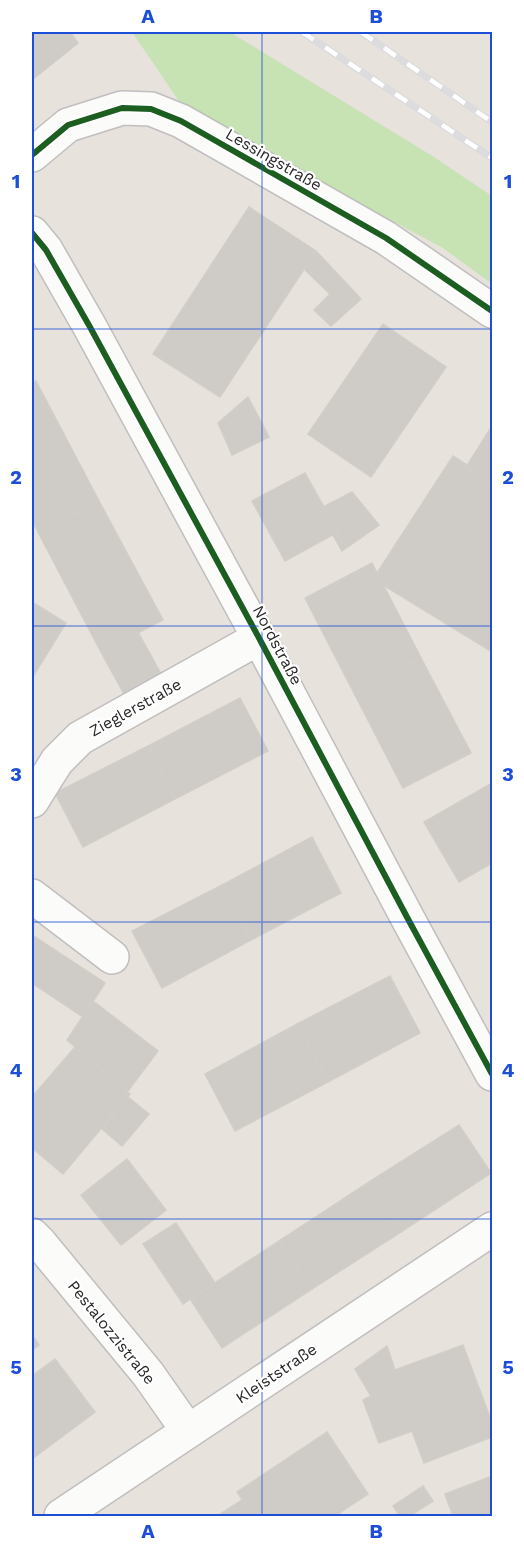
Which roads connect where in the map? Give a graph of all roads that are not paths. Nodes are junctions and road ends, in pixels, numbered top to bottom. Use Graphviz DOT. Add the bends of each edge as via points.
graph roads {
  1 [pos="32,155"];
  2 [pos="32,233"];
  3 [pos="492,311"];
  4 [pos="259,638"];
  5 [pos="32,801"];
  6 [pos="32,896"];
  7 [pos="112,957"];
  8 [pos="492,1074"];
  9 [pos="32,1235"];
  10 [pos="491,1236"];
  11 [pos="188,1431"];
  12 [pos="61,1516"];
  1 -- 3 [label="street, Lessingstraße" via="68,124 122,108 151,109 181,121 386,238"];
  2 -- 4 [label="street, Nordstraße" via="90,327"];
  4 -- 5 [label="street, Zieglerstraße" via="80,738 57,761"];
  4 -- 8 [label="street, Nordstraße"];
  6 -- 7 [label="street"];
  9 -- 11 [label="street, Pestalozzistraße" via="148,1374"];
  10 -- 11 [label="street, Kleiststraße"];
  11 -- 12 [label="street, Kleiststraße"];
}
